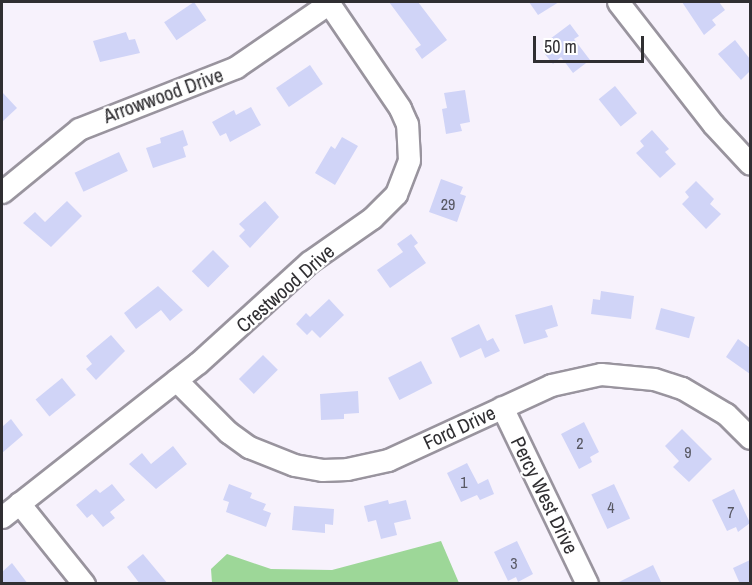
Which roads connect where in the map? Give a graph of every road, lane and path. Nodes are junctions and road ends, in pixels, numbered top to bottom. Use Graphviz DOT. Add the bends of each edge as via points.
graph roads {
  1 [pos="329,2"];
  2 [pos="618,2"];
  3 [pos="750,165"];
  4 [pos="2,191"];
  5 [pos="176,380"];
  6 [pos="502,407"];
  7 [pos="750,438"];
  8 [pos="20,503"];
  9 [pos="2,517"];
  10 [pos="84,584"];
  11 [pos="587,584"];
  1 -- 4 [label="street, Arrowwood Drive" via="236,67 79,129"];
  1 -- 5 [label="street, Crestwood Drive" via="400,108 410,141 405,177 386,207 309,262"];
  2 -- 3 [label="street" via="691,98"];
  5 -- 6 [label="street, Ford Drive" via="228,432 249,447 294,465 322,470 388,460"];
  5 -- 8 [label="street, Crestwood Drive"];
  6 -- 7 [label="street, Ford Drive" via="572,379 626,375 654,379 705,399"];
  6 -- 11 [label="street, Percy West Drive"];
  8 -- 9 [label="street, Crestwood Drive"];
  8 -- 10 [label="street"];
}
